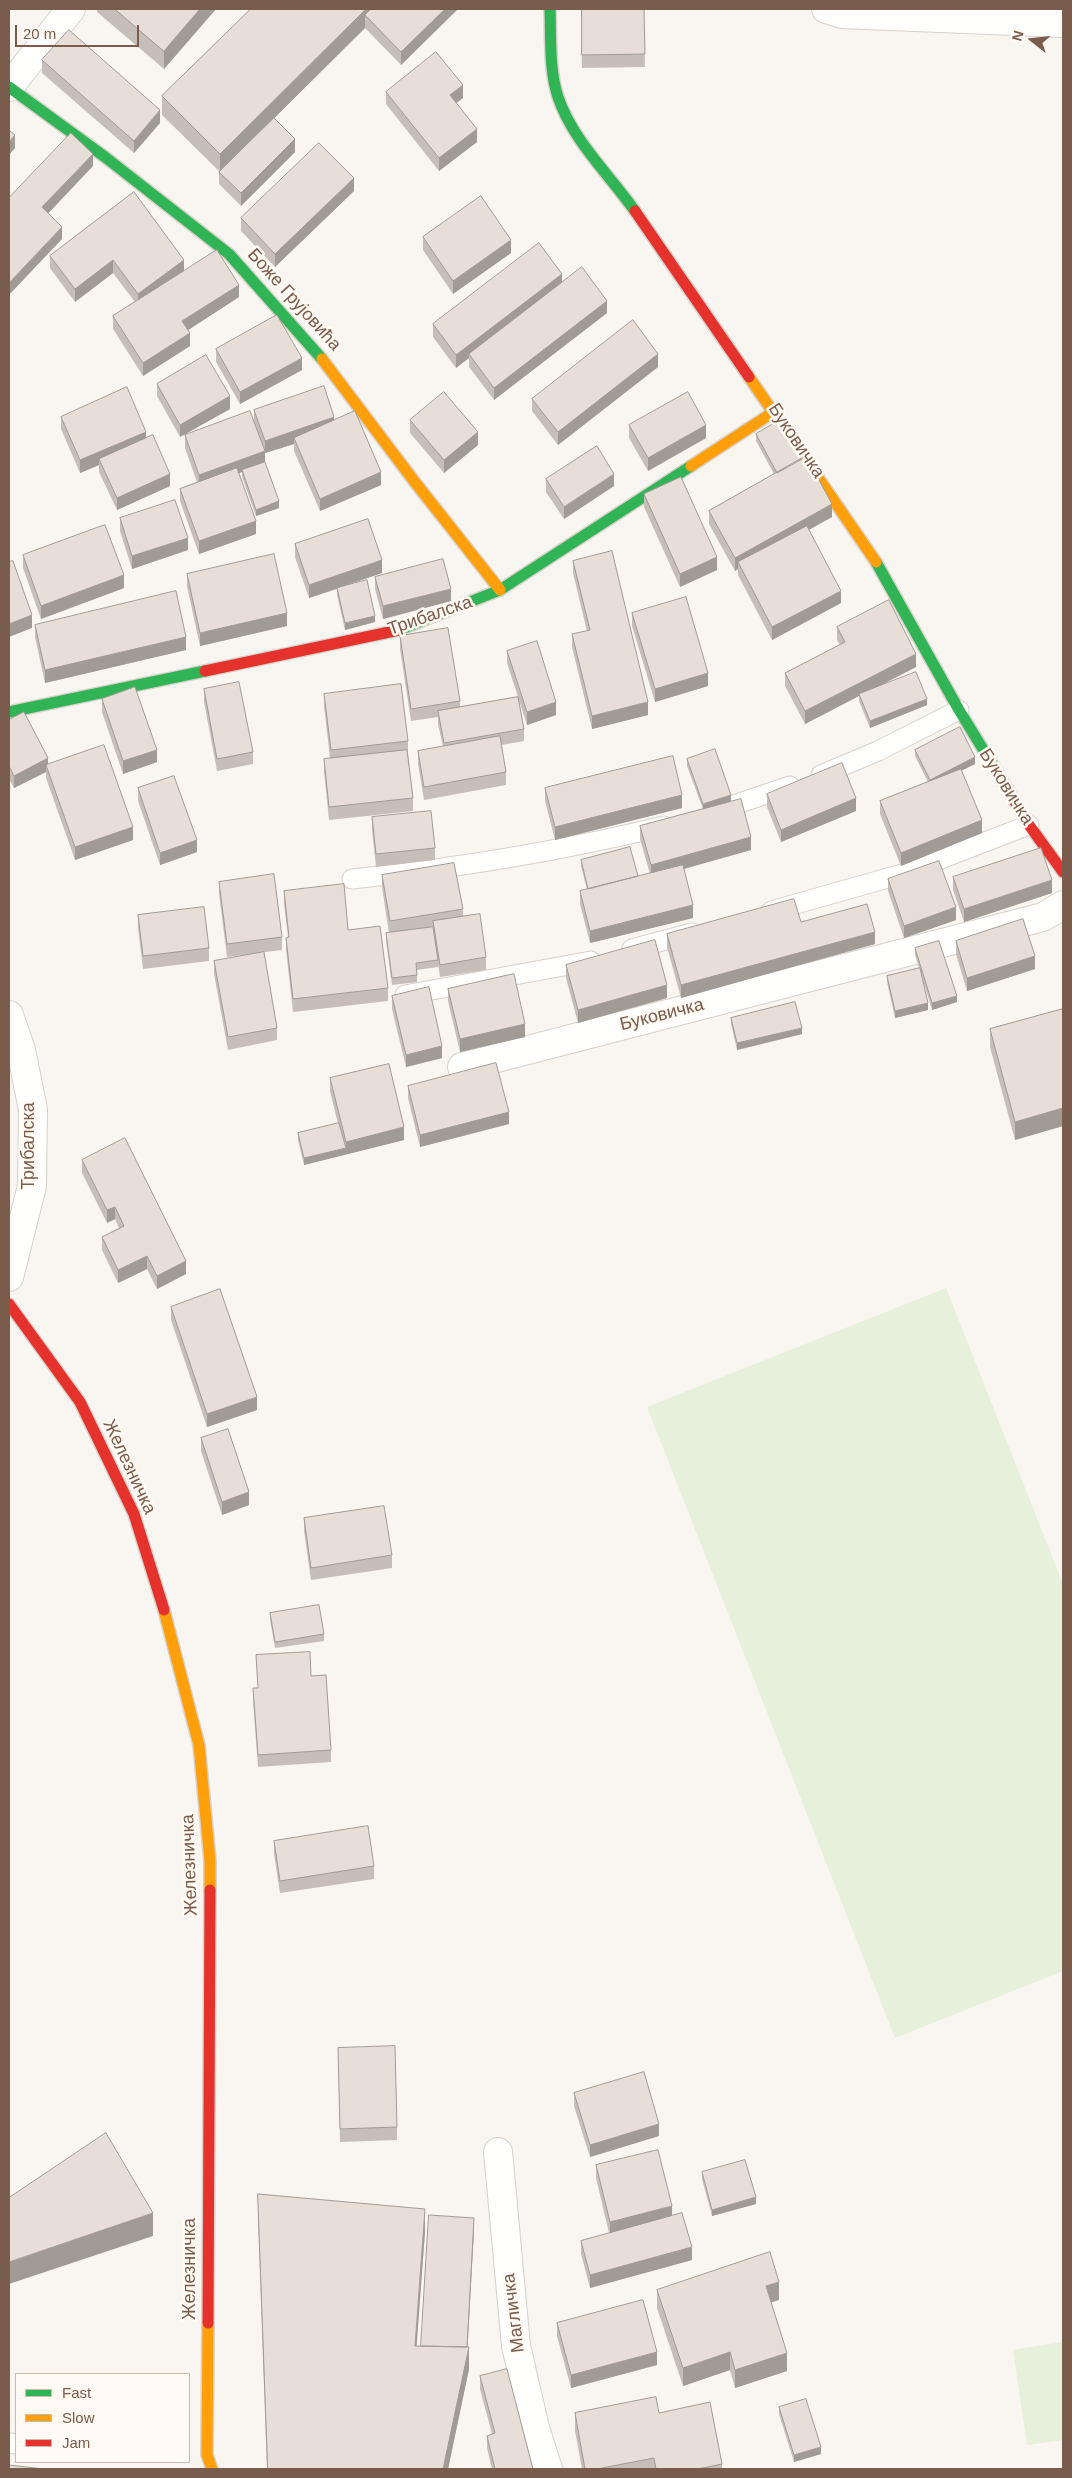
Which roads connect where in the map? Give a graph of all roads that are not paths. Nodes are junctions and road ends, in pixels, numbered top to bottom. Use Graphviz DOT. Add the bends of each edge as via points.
graph roads {
  1 [pos="71,9"];
  2 [pos="550,9"];
  3 [pos="837,11"];
  4 [pos="1063,24"];
  5 [pos="9,87"];
  6 [pos="775,411"];
  7 [pos="500,590"];
  8 [pos="959,710"];
  9 [pos="9,712"];
  10 [pos="703,815"];
  11 [pos="678,822"];
  12 [pos="1029,825"];
  13 [pos="1063,872"];
  14 [pos="352,879"];
  15 [pos="1063,905"];
  16 [pos="751,916"];
  17 [pos="705,929"];
  18 [pos="405,995"];
  19 [pos="9,1015"];
  20 [pos="462,1067"];
  21 [pos="9,1277"];
  22 [pos="9,1304"];
  23 [pos="498,2152"];
  24 [pos="202,2460"];
  25 [pos="548,2469"];
  1 -- 5 [label="street"];
  2 -- 6 [label="street, Буковичка" via="558,96 580,141 630,204"];
  3 -- 4 [label="street"];
  5 -- 7 [label="street, Боже Грујовића" via="229,254 329,366"];
  6 -- 7 [label="street, Трибалска"];
  6 -- 8 [label="street, Буковичка" via="868,548"];
  7 -- 9 [label="street, Трибалска" via="408,628"];
  8 -- 10 [label="lane" via="878,751 821,775"];
  8 -- 12 [label="street, Буковичка"];
  11 -- 14 [label="lane" via="539,853 446,869"];
  12 -- 13 [label="street, Буковичка"];
  12 -- 16 [label="lane" via="902,874"];
  15 -- 20 [label="street, Буковичка" via="1042,917"];
  17 -- 18 [label="lane" via="578,965"];
  19 -- 21 [label="street, Трибалска" via="21,1050 33,1110 32,1186"];
  22 -- 24 [label="street, Железничка" via="80,1402 134,1514 165,1614 199,1745 210,1861"];
  23 -- 25 [label="street, Магличка" via="516,2346"];
}
